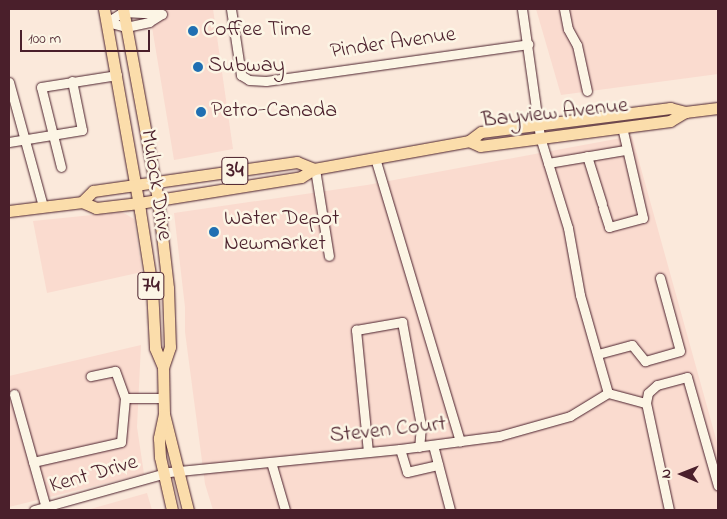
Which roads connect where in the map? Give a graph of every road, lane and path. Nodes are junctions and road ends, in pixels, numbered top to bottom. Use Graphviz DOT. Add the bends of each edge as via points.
graph roads {
  1 [pos="104,9"];
  2 [pos="231,9"];
  3 [pos="522,9"];
  4 [pos="564,9"];
  5 [pos="123,10"];
  6 [pos="107,22"];
  7 [pos="126,27"];
  8 [pos="528,44"];
  9 [pos="116,75"];
  10 [pos="72,81"];
  11 [pos="9,82"];
  12 [pos="587,91"];
  13 [pos="718,108"];
  14 [pos="685,112"];
  15 [pos="539,125"];
  16 [pos="622,127"];
  17 [pos="53,135"];
  18 [pos="540,137"];
  19 [pos="26,140"];
  20 [pos="469,141"];
  21 [pos="9,142"];
  22 [pos="626,150"];
  23 [pos="587,156"];
  24 [pos="375,158"];
  25 [pos="548,163"];
  26 [pos="61,167"];
  27 [pos="315,169"];
  28 [pos="154,183"];
  29 [pos="136,185"];
  30 [pos="158,200"];
  31 [pos="82,202"];
  32 [pos="139,204"];
  33 [pos="43,206"];
  34 [pos="9,211"];
  35 [pos="329,256"];
  36 [pos="660,278"];
  37 [pos="598,354"];
  38 [pos="163,367"];
  39 [pos="91,376"];
  40 [pos="608,393"];
  41 [pos="14,394"];
  42 [pos="125,398"];
  43 [pos="163,398"];
  44 [pos="646,403"];
  45 [pos="164,414"];
  46 [pos="460,442"];
  47 [pos="433,445"];
  48 [pos="419,447"];
  49 [pos="400,449"];
  50 [pos="368,452"];
  51 [pos="33,462"];
  52 [pos="271,462"];
  53 [pos="438,465"];
  54 [pos="179,471"];
  55 [pos="163,474"];
  56 [pos="718,486"];
  57 [pos="46,508"];
  58 [pos="34,510"];
  59 [pos="172,510"];
  60 [pos="188,510"];
  61 [pos="285,510"];
  62 [pos="450,510"];
  63 [pos="670,510"];
  1 -- 6 [label="main road, Mulock Drive / 74"];
  2 -- 8 [label="street, Pinder Avenue" via="241,75 249,80 266,81"];
  3 -- 8 [label="street"];
  4 -- 12 [label="street" via="568,29 577,46"];
  5 -- 6 [label="street"];
  5 -- 7 [label="main road, Mulock Drive / 74"];
  5 -- 7 [label="street" via="162,14 150,22"];
  6 -- 7 [label="street"];
  6 -- 9 [label="main road, Mulock Drive / 74"];
  7 -- 28 [label="main road, Mulock Drive / 74"];
  8 -- 15 [label="street"];
  9 -- 10 [label="street"];
  9 -- 29 [label="main road, Mulock Drive / 74"];
  10 -- 17 [label="street" via="82,130"];
  10 -- 17 [label="street" via="41,87"];
  11 -- 19 [label="street"];
  13 -- 14 [label="main road, Bayview Avenue / 34"];
  14 -- 15 [label="main road, Bayview Avenue / 34" via="670,108"];
  14 -- 16 [label="main road, Bayview Avenue / 34" via="670,122"];
  15 -- 18 [label="street"];
  15 -- 20 [label="main road, Bayview Avenue / 34" via="481,132"];
  16 -- 18 [label="main road, Bayview Avenue / 34"];
  16 -- 22 [label="street"];
  17 -- 19 [label="street"];
  17 -- 26 [label="street"];
  18 -- 20 [label="main road, Bayview Avenue / 34" via="480,146"];
  18 -- 25 [label="street"];
  19 -- 21 [label="street"];
  19 -- 33 [label="street"];
  20 -- 24 [label="main road, 34"];
  22 -- 23 [label="street"];
  22 -- 23 [label="street" via="643,218 608,227"];
  23 -- 25 [label="street"];
  24 -- 27 [label="main road, 34"];
  24 -- 46 [label="street"];
  25 -- 37 [label="street" via="568,228 580,295"];
  27 -- 28 [label="main road, 34" via="297,162"];
  27 -- 30 [label="main road, 34" via="301,177"];
  27 -- 35 [label="street"];
  28 -- 29 [label="main road, 34"];
  28 -- 30 [label="main road, Mulock Drive / 74"];
  29 -- 31 [label="main road, 34" via="93,191"];
  29 -- 32 [label="main road, Mulock Drive / 74"];
  30 -- 32 [label="main road, 34"];
  30 -- 38 [label="main road, Mulock Drive / 74" via="168,288 170,347"];
  31 -- 32 [label="main road, 34" via="96,208"];
  31 -- 33 [label="main road, 34"];
  32 -- 38 [label="main road, Mulock Drive / 74" via="152,288 155,348"];
  33 -- 34 [label="main road, 34"];
  36 -- 37 [label="street" via="680,351 645,361 632,345"];
  37 -- 40 [label="street"];
  38 -- 43 [label="main road, Mulock Drive / 74"];
  39 -- 42 [label="street" via="115,371"];
  40 -- 44 [label="street"];
  40 -- 46 [label="street, Steven Court" via="570,416 553,422"];
  41 -- 51 [label="street"];
  42 -- 43 [label="street"];
  42 -- 51 [label="street" via="121,442"];
  43 -- 45 [label="main road, Mulock Drive / 74"];
  44 -- 56 [label="street" via="651,388 687,377"];
  44 -- 63 [label="street"];
  45 -- 54 [label="main road, Mulock Drive / 74"];
  45 -- 55 [label="main road, Mulock Drive / 74" via="159,438"];
  46 -- 47 [label="street, Steven Court"];
  47 -- 48 [label="street, Steven Court"];
  47 -- 53 [label="street"];
  48 -- 49 [label="street, Steven Court"];
  48 -- 50 [label="street" via="421,426 402,322 356,330"];
  49 -- 50 [label="street, Steven Court"];
  49 -- 53 [label="street" via="407,472"];
  50 -- 52 [label="street, Steven Court"];
  51 -- 57 [label="street"];
  52 -- 54 [label="street, Steven Court"];
  52 -- 61 [label="street"];
  53 -- 62 [label="street"];
  54 -- 55 [label="street, Steven Court"];
  54 -- 60 [label="main road, Mulock Drive / 74"];
  55 -- 57 [label="street, Kent Drive"];
  55 -- 59 [label="main road, Mulock Drive / 74"];
  57 -- 58 [label="street, Kent Drive"];
}
